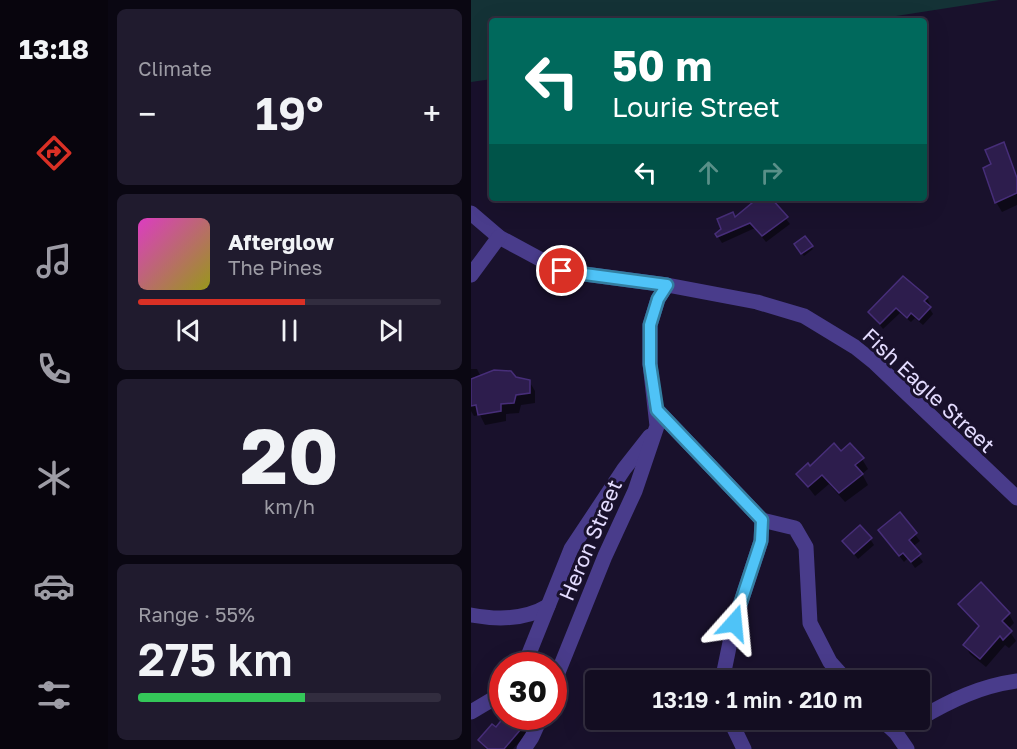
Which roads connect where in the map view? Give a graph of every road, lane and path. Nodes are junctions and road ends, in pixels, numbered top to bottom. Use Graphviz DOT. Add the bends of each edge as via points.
graph roads {
  1 [pos="471,213"];
  2 [pos="499,237"];
  3 [pos="471,275"];
  4 [pos="667,285"];
  5 [pos="657,410"];
  6 [pos="657,426"];
  7 [pos="1017,498"];
  8 [pos="762,520"];
  9 [pos="548,606"];
  10 [pos="471,615"];
  11 [pos="530,652"];
  12 [pos="566,652"];
  13 [pos="724,670"];
  14 [pos="837,670"];
  15 [pos="1017,681"];
  16 [pos="489,701"];
  17 [pos="471,712"];
  18 [pos="930,714"];
  19 [pos="536,730"];
  20 [pos="735,730"];
  21 [pos="893,730"];
  22 [pos="901,730"];
  23 [pos="896,733"];
  24 [pos="524,749"];
  25 [pos="744,749"];
  26 [pos="907,749"];
  1 -- 2 [label="street, Fish Eagle Street"];
  2 -- 3 [label="street"];
  2 -- 4 [label="street, Fish Eagle Street" via="562,271"];
  4 -- 5 [label="street, Heron Street" via="650,325 650,364"];
  4 -- 7 [label="street, Fish Eagle Street" via="757,302 804,316 875,363"];
  5 -- 6 [label="street, Heron Street"];
  5 -- 8 [label="street"];
  6 -- 9 [label="street" via="571,549"];
  6 -- 12 [label="street, Heron Street" via="635,491"];
  8 -- 13 [label="street" via="761,541 734,623"];
  8 -- 14 [label="street" via="795,528 806,547 810,623"];
  9 -- 10 [label="street" via="533,615 492,619"];
  9 -- 11 [label="street"];
  15 -- 18 [label="street" via="986,686"];
  16 -- 17 [label="street"];
  19 -- 24 [label="street"];
  20 -- 25 [label="street"];
  21 -- 23 [label="street"];
  22 -- 23 [label="street"];
  23 -- 26 [label="street"];
}
